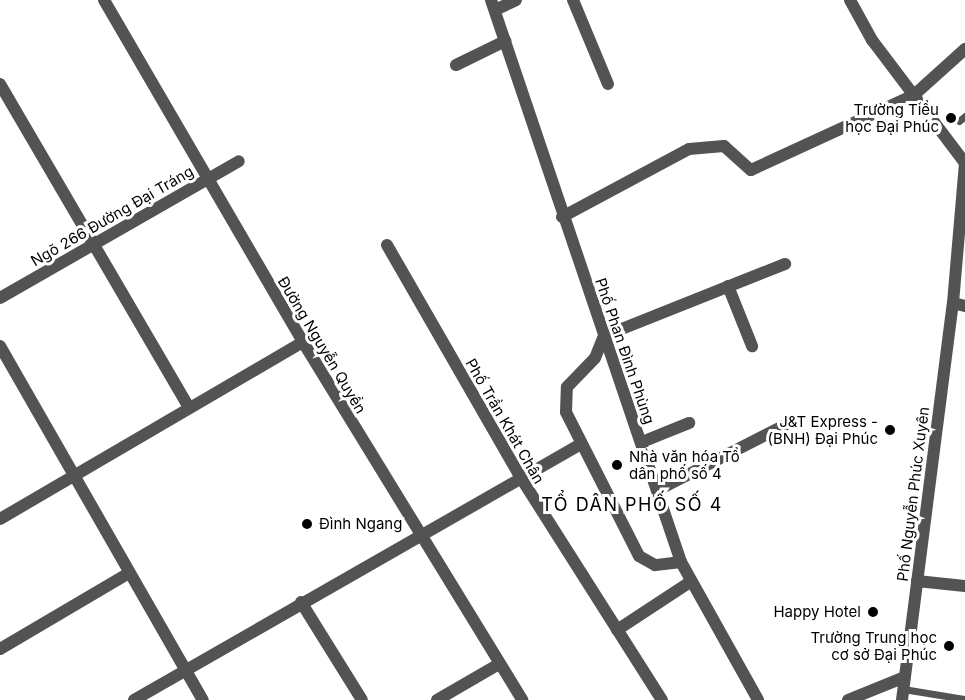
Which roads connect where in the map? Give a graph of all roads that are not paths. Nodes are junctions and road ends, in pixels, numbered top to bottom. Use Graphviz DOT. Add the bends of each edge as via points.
graph roads {
  1 [pos="104,0"];
  2 [pos="516,0"];
  3 [pos="573,0"];
  4 [pos="850,0"];
  5 [pos="493,5"];
  6 [pos="505,41"];
  7 [pos="965,49"];
  8 [pos="456,64"];
  9 [pos="0,84"];
  10 [pos="608,84"];
  11 [pos="914,95"];
  12 [pos="239,161"];
  13 [pos="965,163"];
  14 [pos="207,179"];
  15 [pos="562,217"];
  16 [pos="92,243"];
  17 [pos="387,245"];
  18 [pos="785,264"];
  19 [pos="728,286"];
  20 [pos="0,298"];
  21 [pos="959,305"];
  22 [pos="604,336"];
  23 [pos="303,342"];
  24 [pos="0,346"];
  25 [pos="752,346"];
  26 [pos="189,407"];
  27 [pos="689,423"];
  28 [pos="785,425"];
  29 [pos="642,442"];
  30 [pos="581,444"];
  31 [pos="76,474"];
  32 [pos="521,478"];
  33 [pos="660,489"];
  34 [pos="0,519"];
  35 [pos="418,534"];
  36 [pos="681,562"];
  37 [pos="129,573"];
  38 [pos="917,580"];
  39 [pos="690,582"];
  40 [pos="965,586"];
  41 [pos="301,602"];
  42 [pos="617,630"];
  43 [pos="0,649"];
  44 [pos="499,664"];
  45 [pos="186,670"];
  46 [pos="903,689"];
  47 [pos="965,699"];
  48 [pos="134,700"];
  49 [pos="203,700"];
  50 [pos="362,700"];
  51 [pos="437,700"];
  52 [pos="522,700"];
  53 [pos="662,700"];
  54 [pos="758,700"];
  55 [pos="848,700"];
  1 -- 14 [label="street, Đường Nguyễn Quyền"];
  2 -- 5 [label="street"];
  3 -- 10 [label="street"];
  4 -- 11 [label="street"];
  5 -- 6 [label="street, Phố Phan Đình Phùng"];
  6 -- 8 [label="street"];
  6 -- 15 [label="street, Phố Phan Đình Phùng"];
  7 -- 11 [label="street"];
  9 -- 16 [label="street"];
  11 -- 13 [label="street"];
  11 -- 15 [label="street" via="752,170 724,146 688,149"];
  12 -- 14 [label="street, Ngõ 266 Đường Đại Tráng"];
  13 -- 21 [label="street, Phố Nguyễn Phúc Xuyên"];
  14 -- 16 [label="street, Ngõ 266 Đường Đại Tráng"];
  14 -- 23 [label="street, Đường Nguyễn Quyền"];
  15 -- 22 [label="street, Phố Phan Đình Phùng"];
  16 -- 20 [label="street, Ngõ 266 Đường Đại Tráng"];
  16 -- 26 [label="street"];
  17 -- 32 [label="street, Phố Trần Khát Chân"];
  18 -- 19 [label="street"];
  19 -- 22 [label="street"];
  19 -- 25 [label="street"];
  21 -- 38 [label="street, Phố Nguyễn Phúc Xuyên"];
  22 -- 29 [label="street, Phố Phan Đình Phùng"];
  22 -- 30 [label="street" via="595,358 564,395"];
  23 -- 26 [label="street"];
  23 -- 35 [label="street, Đường Nguyễn Quyền"];
  24 -- 31 [label="street"];
  26 -- 31 [label="street"];
  27 -- 29 [label="street"];
  28 -- 33 [label="street"];
  29 -- 33 [label="street, Phố Phan Đình Phùng"];
  30 -- 32 [label="street"];
  30 -- 36 [label="street" via="639,556 655,565"];
  31 -- 34 [label="street"];
  31 -- 37 [label="street"];
  32 -- 35 [label="street"];
  32 -- 42 [label="street, Phố Trần Khát Chân"];
  33 -- 36 [label="street, Phố Phan Đình Phùng"];
  35 -- 41 [label="street"];
  35 -- 44 [label="street, Đường Nguyễn Quyền"];
  36 -- 39 [label="street, Phố Phan Đình Phùng"];
  37 -- 43 [label="street"];
  37 -- 45 [label="street"];
  38 -- 40 [label="street"];
  38 -- 46 [label="street, Phố Nguyễn Phúc Xuyên"];
  39 -- 42 [label="street"];
  39 -- 54 [label="street, Phố Phan Đình Phùng"];
  41 -- 45 [label="street"];
  41 -- 50 [label="street"];
  42 -- 53 [label="street, Phố Trần Khát Chân"];
  44 -- 51 [label="street"];
  44 -- 52 [label="street, Đường Nguyễn Quyền"];
  45 -- 48 [label="street"];
  45 -- 49 [label="street"];
  46 -- 47 [label="lane"];
  46 -- 55 [label="street"];
}
